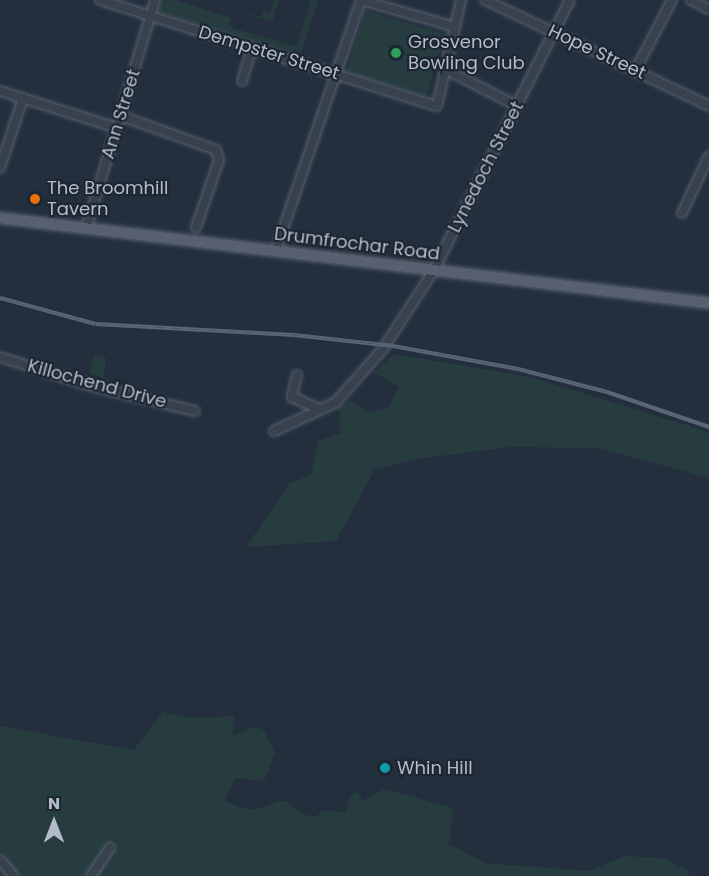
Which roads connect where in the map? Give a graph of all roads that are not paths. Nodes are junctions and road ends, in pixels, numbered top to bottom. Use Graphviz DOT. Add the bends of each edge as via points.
graph roads {
  1 [pos="100,0"];
  2 [pos="155,0"];
  3 [pos="361,0"];
  4 [pos="461,0"];
  5 [pos="484,0"];
  6 [pos="570,0"];
  7 [pos="672,0"];
  8 [pos="691,0"];
  9 [pos="709,9"];
  10 [pos="150,16"];
  11 [pos="455,27"];
  12 [pos="555,32"];
  13 [pos="252,48"];
  14 [pos="445,69"];
  15 [pos="636,69"];
  16 [pos="337,75"];
  17 [pos="242,81"];
  18 [pos="0,91"];
  19 [pos="23,98"];
  20 [pos="517,106"];
  21 [pos="709,106"];
  22 [pos="121,116"];
  23 [pos="117,128"];
  24 [pos="709,156"];
  25 [pos="0,168"];
  26 [pos="682,213"];
  27 [pos="0,218"];
  28 [pos="196,227"];
  29 [pos="86,229"];
  30 [pos="276,250"];
  31 [pos="434,270"];
  32 [pos="709,303"];
  33 [pos="0,357"];
  34 [pos="297,375"];
  35 [pos="317,408"];
  36 [pos="195,411"];
  37 [pos="274,430"];
  38 [pos="110,848"];
  39 [pos="0,860"];
  40 [pos="14,876"];
  41 [pos="91,876"];
  1 -- 10 [label="street, Dempster Street"];
  2 -- 10 [label="street, Ann Street"];
  3 -- 11 [label="street"];
  3 -- 16 [label="street"];
  4 -- 11 [label="street"];
  5 -- 12 [label="street, Hope Street"];
  6 -- 12 [label="street, Lynedoch Street"];
  7 -- 15 [label="street"];
  8 -- 9 [label="street"];
  10 -- 13 [label="street, Dempster Street"];
  10 -- 22 [label="street, Ann Street"];
  11 -- 14 [label="street"];
  12 -- 15 [label="street, Hope Street"];
  12 -- 20 [label="street, Lynedoch Street"];
  13 -- 16 [label="street, Dempster Street"];
  13 -- 17 [label="street"];
  14 -- 16 [label="street, Dempster Street" via="437,106"];
  14 -- 20 [label="street"];
  15 -- 21 [label="street, Hope Street"];
  16 -- 30 [label="street"];
  18 -- 19 [label="street"];
  19 -- 23 [label="street"];
  19 -- 25 [label="street"];
  20 -- 31 [label="street, Lynedoch Street"];
  22 -- 23 [label="street, Ann Street"];
  22 -- 28 [label="street" via="218,154"];
  23 -- 29 [label="street, Ann Street"];
  24 -- 26 [label="street"];
  27 -- 29 [label="main road, Drumfrochar Road"];
  29 -- 30 [label="main road, Drumfrochar Road"];
  30 -- 31 [label="main road, Drumfrochar Road"];
  31 -- 32 [label="main road, Drumfrochar Road"];
  31 -- 35 [label="street, Lynedoch Street" via="383,349 335,403"];
  33 -- 36 [label="street, Killochend Drive" via="88,385"];
  34 -- 35 [label="street" via="292,397"];
  35 -- 37 [label="street, Lynedoch Street"];
  38 -- 41 [label="street"];
  39 -- 40 [label="street"];
}
